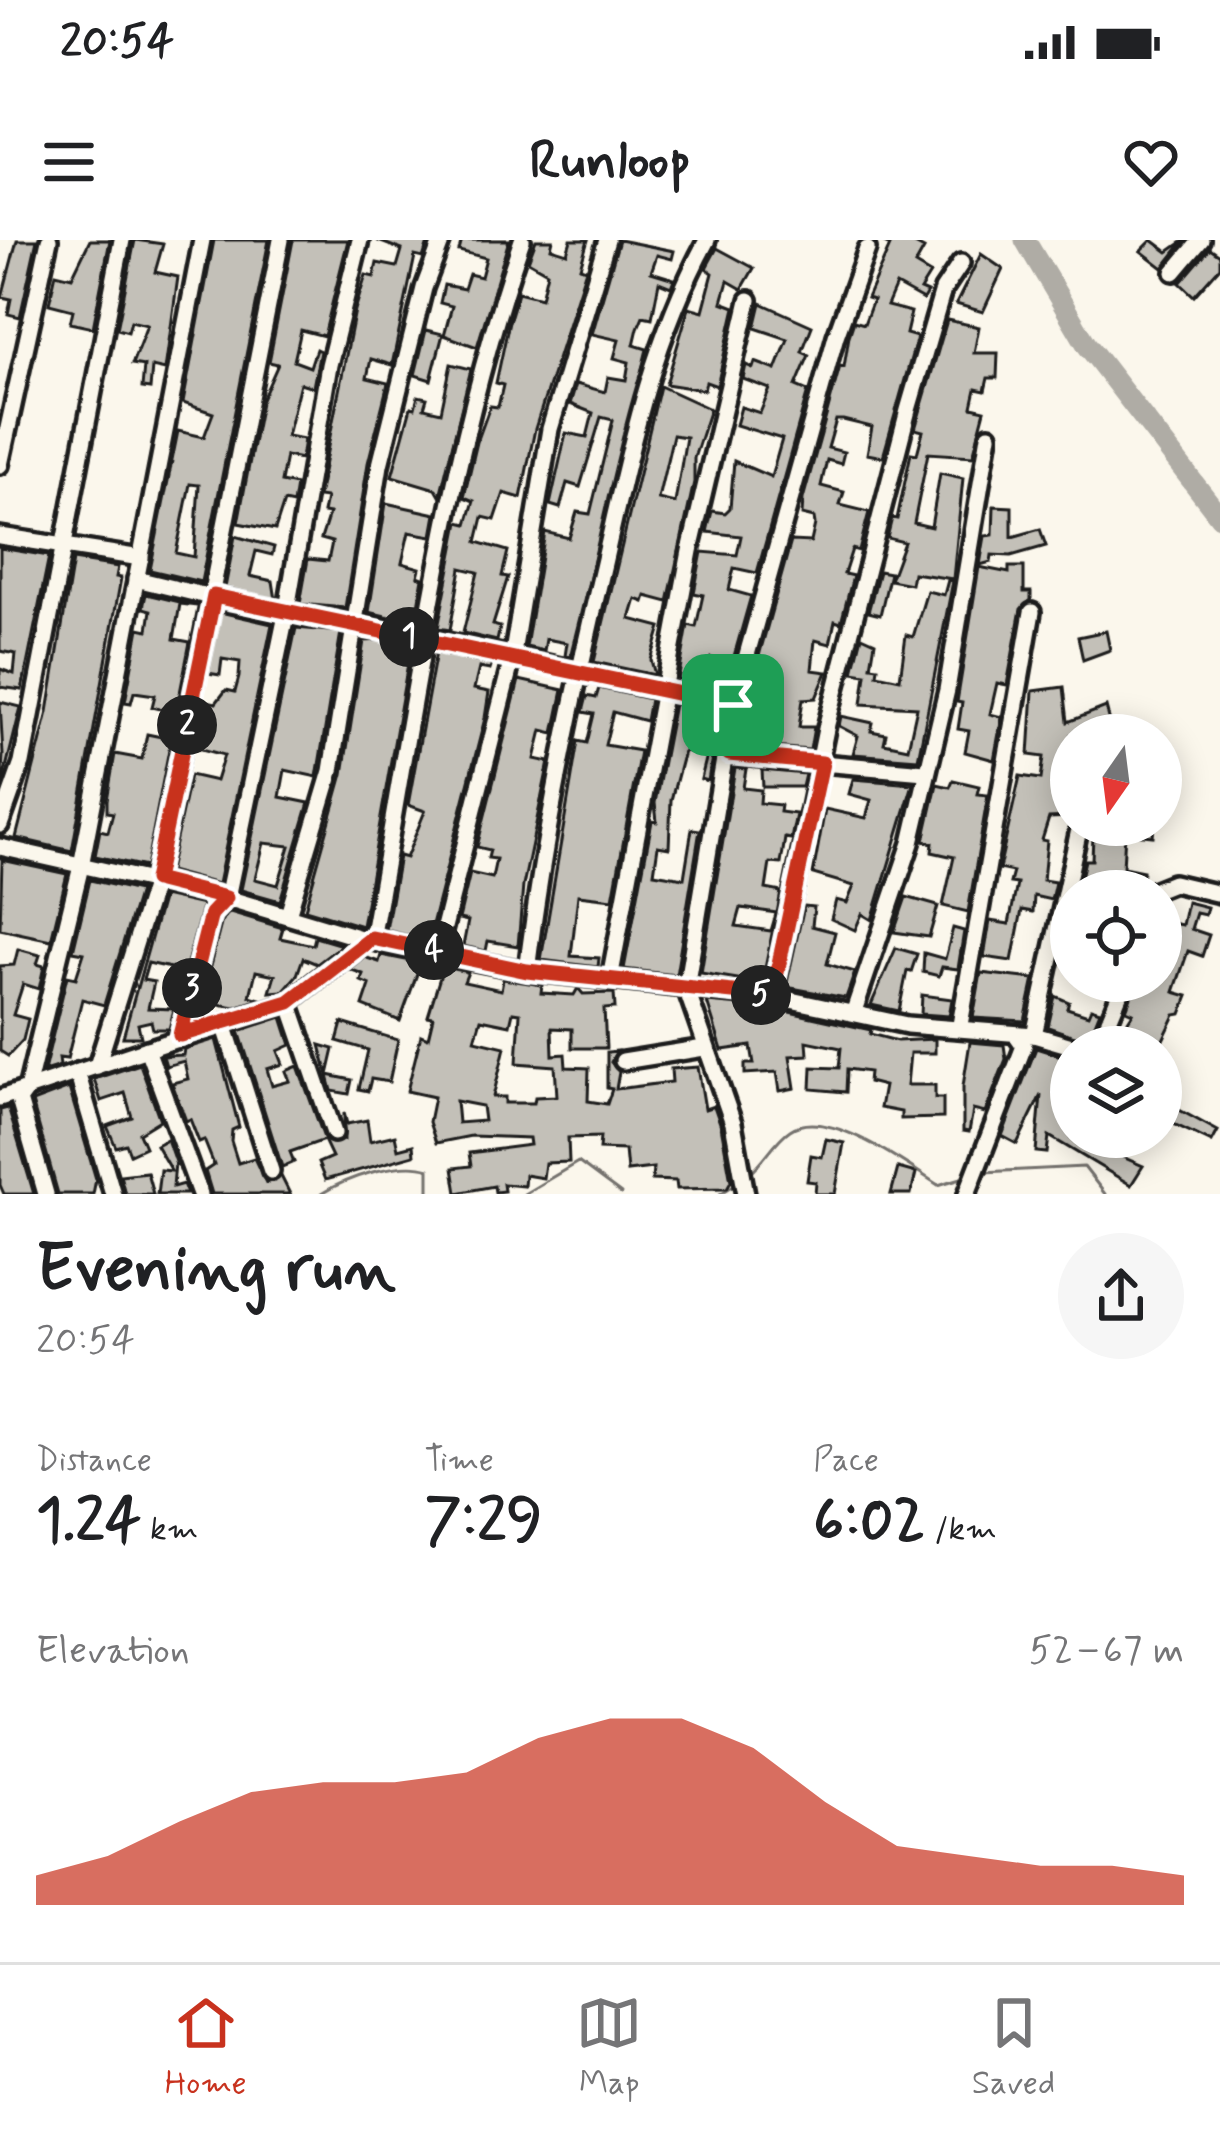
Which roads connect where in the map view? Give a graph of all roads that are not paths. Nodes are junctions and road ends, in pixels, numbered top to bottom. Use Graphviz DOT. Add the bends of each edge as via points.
graph roads {
  1 [pos="49,240"];
  2 [pos="122,240"];
  3 [pos="202,240"];
  4 [pos="281,240"];
  5 [pos="359,240"];
  6 [pos="442,240"];
  7 [pos="522,240"];
  8 [pos="607,240"];
  9 [pos="707,240"];
  10 [pos="1202,240"];
  11 [pos="867,249"];
  12 [pos="961,262"];
  13 [pos="1174,272"];
  14 [pos="749,300"];
  15 [pos="989,435"];
  16 [pos="0,465"];
  17 [pos="0,536"];
  18 [pos="61,544"];
  19 [pos="141,558"];
  20 [pos="136,579"];
  21 [pos="214,596"];
  22 [pos="1032,612"];
  23 [pos="286,615"];
  24 [pos="352,621"];
  25 [pos="427,641"];
  26 [pos="512,659"];
  27 [pos="579,672"];
  28 [pos="667,694"];
  29 [pos="733,705"];
  30 [pos="729,754"];
  31 [pos="822,763"];
  32 [pos="925,772"];
  33 [pos="0,825"];
  34 [pos="1074,846"];
  35 [pos="0,847"];
  36 [pos="81,866"];
  37 [pos="155,880"];
  38 [pos="1182,885"];
  39 [pos="1220,894"];
  40 [pos="226,898"];
  41 [pos="288,915"];
  42 [pos="369,939"];
  43 [pos="438,951"];
  44 [pos="527,971"];
  45 [pos="610,979"];
  46 [pos="686,988"];
  47 [pos="772,996"];
  48 [pos="289,1002"];
  49 [pos="854,1011"];
  50 [pos="224,1024"];
  51 [pos="960,1025"];
  52 [pos="180,1035"];
  53 [pos="1025,1035"];
  54 [pos="1050,1041"];
  55 [pos="704,1048"];
  56 [pos="147,1049"];
  57 [pos="623,1061"];
  58 [pos="97,1066"];
  59 [pos="77,1072"];
  60 [pos="27,1090"];
  61 [pos="0,1098"];
  62 [pos="334,1133"];
  63 [pos="271,1171"];
  64 [pos="969,1191"];
  65 [pos="46,1194"];
  66 [pos="113,1194"];
  67 [pos="200,1194"];
  68 [pos="746,1194"];
  1 -- 16 [label="street"];
  2 -- 18 [label="street"];
  3 -- 19 [label="street"];
  4 -- 21 [label="street"];
  5 -- 23 [label="street"];
  6 -- 24 [label="street" via="380,465"];
  7 -- 25 [label="street" via="457,470"];
  8 -- 26 [label="street" via="550,429"];
  9 -- 27 [label="street" via="673,302 646,380"];
  10 -- 13 [label="street"];
  11 -- 29 [label="street"];
  12 -- 31 [label="street" via="943,290 908,410"];
  14 -- 28 [label="street" via="690,551"];
  15 -- 32 [label="street" via="947,690"];
  17 -- 18 [label="street"];
  18 -- 19 [label="street"];
  18 -- 33 [label="street" via="22,763"];
  19 -- 20 [label="street"];
  20 -- 21 [label="street"];
  20 -- 36 [label="street"];
  21 -- 23 [label="street"];
  21 -- 37 [label="street"];
  22 -- 51 [label="street"];
  23 -- 24 [label="street"];
  23 -- 40 [label="street"];
  24 -- 25 [label="street"];
  24 -- 41 [label="street" via="331,770"];
  25 -- 26 [label="street"];
  25 -- 42 [label="street"];
  26 -- 27 [label="street"];
  26 -- 43 [label="street"];
  27 -- 28 [label="street"];
  27 -- 44 [label="street" via="541,854"];
  28 -- 29 [label="street"];
  28 -- 45 [label="street"];
  29 -- 30 [label="street"];
  30 -- 31 [label="street"];
  30 -- 46 [label="street"];
  31 -- 32 [label="street"];
  31 -- 47 [label="street"];
  32 -- 49 [label="street" via="911,843"];
  34 -- 53 [label="street"];
  35 -- 36 [label="street"];
  36 -- 37 [label="street"];
  36 -- 60 [label="street"];
  37 -- 40 [label="street"];
  37 -- 58 [label="street"];
  38 -- 39 [label="street"];
  40 -- 41 [label="street"];
  40 -- 52 [label="street" via="211,914"];
  41 -- 42 [label="street"];
  42 -- 43 [label="street"];
  42 -- 48 [label="street"];
  43 -- 44 [label="street"];
  44 -- 45 [label="street"];
  45 -- 46 [label="street"];
  46 -- 47 [label="street"];
  46 -- 55 [label="street"];
  47 -- 49 [label="street"];
  48 -- 50 [label="street"];
  48 -- 62 [label="street"];
  49 -- 51 [label="street" via="908,1025"];
  50 -- 52 [label="street"];
  50 -- 63 [label="street"];
  51 -- 53 [label="street"];
  52 -- 56 [label="street"];
  53 -- 54 [label="street"];
  53 -- 64 [label="street"];
  55 -- 57 [label="street"];
  55 -- 68 [label="street" via="734,1123"];
  56 -- 58 [label="street"];
  56 -- 67 [label="street"];
  58 -- 59 [label="street"];
  59 -- 60 [label="street"];
  59 -- 66 [label="street"];
  60 -- 61 [label="street"];
  60 -- 65 [label="street" via="19,1108"];
}
